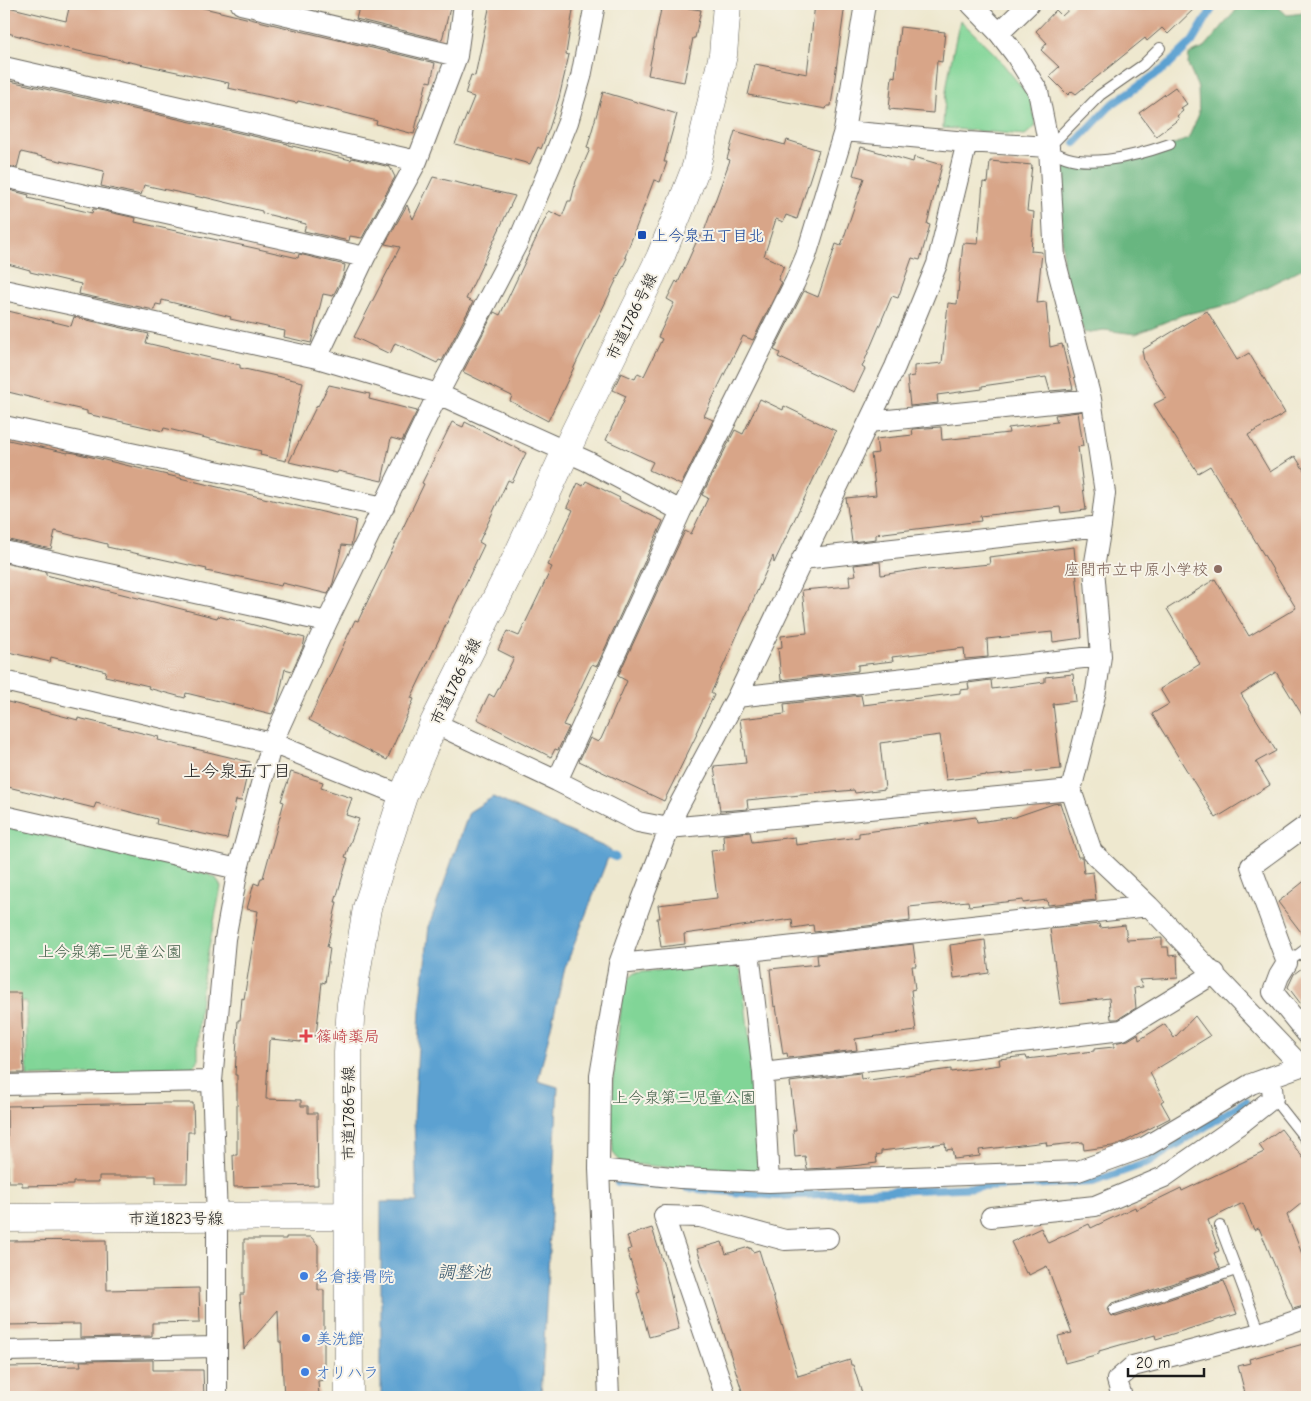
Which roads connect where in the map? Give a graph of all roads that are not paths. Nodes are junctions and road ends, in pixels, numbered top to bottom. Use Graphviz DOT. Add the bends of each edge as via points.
graph roads {
  1 [pos="241,4"];
  2 [pos="464,4"];
  3 [pos="595,4"];
  4 [pos="727,4"];
  5 [pos="865,4"];
  6 [pos="971,4"];
  7 [pos="1029,4"];
  8 [pos="999,33"];
  9 [pos="1160,48"];
  10 [pos="457,56"];
  11 [pos="4,67"];
  12 [pos="844,131"];
  13 [pos="967,142"];
  14 [pos="1170,144"];
  15 [pos="1049,147"];
  16 [pos="417,161"];
  17 [pos="4,177"];
  18 [pos="365,257"];
  19 [pos="4,290"];
  20 [pos="317,358"];
  21 [pos="438,394"];
  22 [pos="1091,398"];
  23 [pos="869,422"];
  24 [pos="4,426"];
  25 [pos="566,451"];
  26 [pos="384,507"];
  27 [pos="681,510"];
  28 [pos="1101,526"];
  29 [pos="4,551"];
  30 [pos="802,559"];
  31 [pos="327,622"];
  32 [pos="1101,656"];
  33 [pos="4,681"];
  34 [pos="737,697"];
  35 [pos="434,723"];
  36 [pos="272,744"];
  37 [pos="557,780"];
  38 [pos="1071,790"];
  39 [pos="403,796"];
  40 [pos="4,816"];
  41 [pos="1307,825"];
  42 [pos="669,828"];
  43 [pos="238,869"];
  44 [pos="1149,906"];
  45 [pos="1307,948"];
  46 [pos="749,951"];
  47 [pos="1286,963"];
  48 [pos="619,964"];
  49 [pos="1214,973"];
  50 [pos="1307,1034"];
  51 [pos="1304,1066"];
  52 [pos="763,1073"];
  53 [pos="1271,1077"];
  54 [pos="212,1081"];
  55 [pos="4,1085"];
  56 [pos="1273,1098"];
  57 [pos="1307,1141"];
  58 [pos="599,1170"];
  59 [pos="769,1182"];
  60 [pos="348,1216"];
  61 [pos="991,1217"];
  62 [pos="4,1218"];
  63 [pos="217,1218"];
  64 [pos="1220,1226"];
  65 [pos="828,1238"];
  66 [pos="1236,1270"];
  67 [pos="1114,1310"];
  68 [pos="1307,1317"];
  69 [pos="1260,1333"];
  70 [pos="216,1347"];
  71 [pos="4,1351"];
  72 [pos="217,1397"];
  73 [pos="349,1397"];
  74 [pos="609,1397"];
  75 [pos="726,1397"];
  76 [pos="1122,1397"];
  1 -- 10 [label="street"];
  2 -- 10 [label="street"];
  3 -- 21 [label="street" via="581,77 552,162 518,242"];
  4 -- 25 [label="street, 市道1786号線" via="723,55 689,185 660,258"];
  5 -- 12 [label="street"];
  6 -- 8 [label="street"];
  7 -- 8 [label="street"];
  8 -- 15 [label="street" via="1038,91"];
  9 -- 15 [label="lane" via="1142,65 1100,94"];
  10 -- 16 [label="street"];
  11 -- 16 [label="street"];
  12 -- 13 [label="street"];
  12 -- 27 [label="street" via="796,282"];
  13 -- 15 [label="street"];
  13 -- 23 [label="street" via="937,264"];
  14 -- 15 [label="lane" via="1125,157 1079,162 1056,154"];
  15 -- 22 [label="street" via="1055,259"];
  16 -- 18 [label="street"];
  17 -- 18 [label="street"];
  18 -- 20 [label="street"];
  19 -- 20 [label="street"];
  20 -- 21 [label="street"];
  21 -- 25 [label="street"];
  21 -- 26 [label="street"];
  22 -- 23 [label="street"];
  22 -- 28 [label="street" via="1105,493"];
  23 -- 30 [label="street"];
  24 -- 26 [label="street"];
  25 -- 27 [label="street"];
  25 -- 35 [label="street, 市道1786号線"];
  26 -- 31 [label="street"];
  27 -- 37 [label="street"];
  28 -- 30 [label="street"];
  28 -- 32 [label="street" via="1094,568"];
  29 -- 31 [label="street"];
  30 -- 34 [label="street"];
  31 -- 36 [label="street"];
  32 -- 34 [label="street"];
  32 -- 38 [label="street" via="1096,691"];
  33 -- 36 [label="street"];
  34 -- 42 [label="street"];
  35 -- 37 [label="street"];
  35 -- 39 [label="street, 市道1786号線"];
  36 -- 39 [label="street"];
  36 -- 43 [label="street"];
  37 -- 42 [label="street" via="638,822"];
  38 -- 42 [label="street"];
  38 -- 44 [label="street" via="1092,852"];
  39 -- 60 [label="street, 市道1786号線" via="367,908 351,1004"];
  40 -- 43 [label="street"];
  41 -- 47 [label="street" via="1251,866"];
  42 -- 48 [label="street"];
  43 -- 54 [label="street" via="225,939"];
  44 -- 46 [label="street"];
  44 -- 49 [label="street"];
  45 -- 47 [label="lane"];
  46 -- 48 [label="street"];
  46 -- 52 [label="street"];
  47 -- 50 [label="street" via="1273,992"];
  48 -- 58 [label="street" via="600,1076"];
  49 -- 51 [label="street"];
  49 -- 52 [label="street" via="1122,1030"];
  51 -- 53 [label="street"];
  52 -- 59 [label="street"];
  53 -- 56 [label="street"];
  53 -- 59 [label="street" via="1251,1084 1145,1146 1078,1170"];
  54 -- 55 [label="street"];
  54 -- 63 [label="street"];
  56 -- 57 [label="lane"];
  56 -- 61 [label="street" via="1164,1177 1095,1206"];
  58 -- 59 [label="street"];
  58 -- 74 [label="street"];
  60 -- 63 [label="street, 市道1823号線"];
  60 -- 73 [label="street, 市道1786号線"];
  62 -- 63 [label="street, 市道1823号線"];
  63 -- 70 [label="street"];
  64 -- 66 [label="lane"];
  65 -- 75 [label="street" via="785,1240 700,1217 664,1216"];
  66 -- 67 [label="lane"];
  66 -- 69 [label="lane"];
  68 -- 69 [label="street"];
  69 -- 76 [label="street" via="1133,1366 1117,1380"];
  70 -- 71 [label="street"];
  70 -- 72 [label="street"];
}
